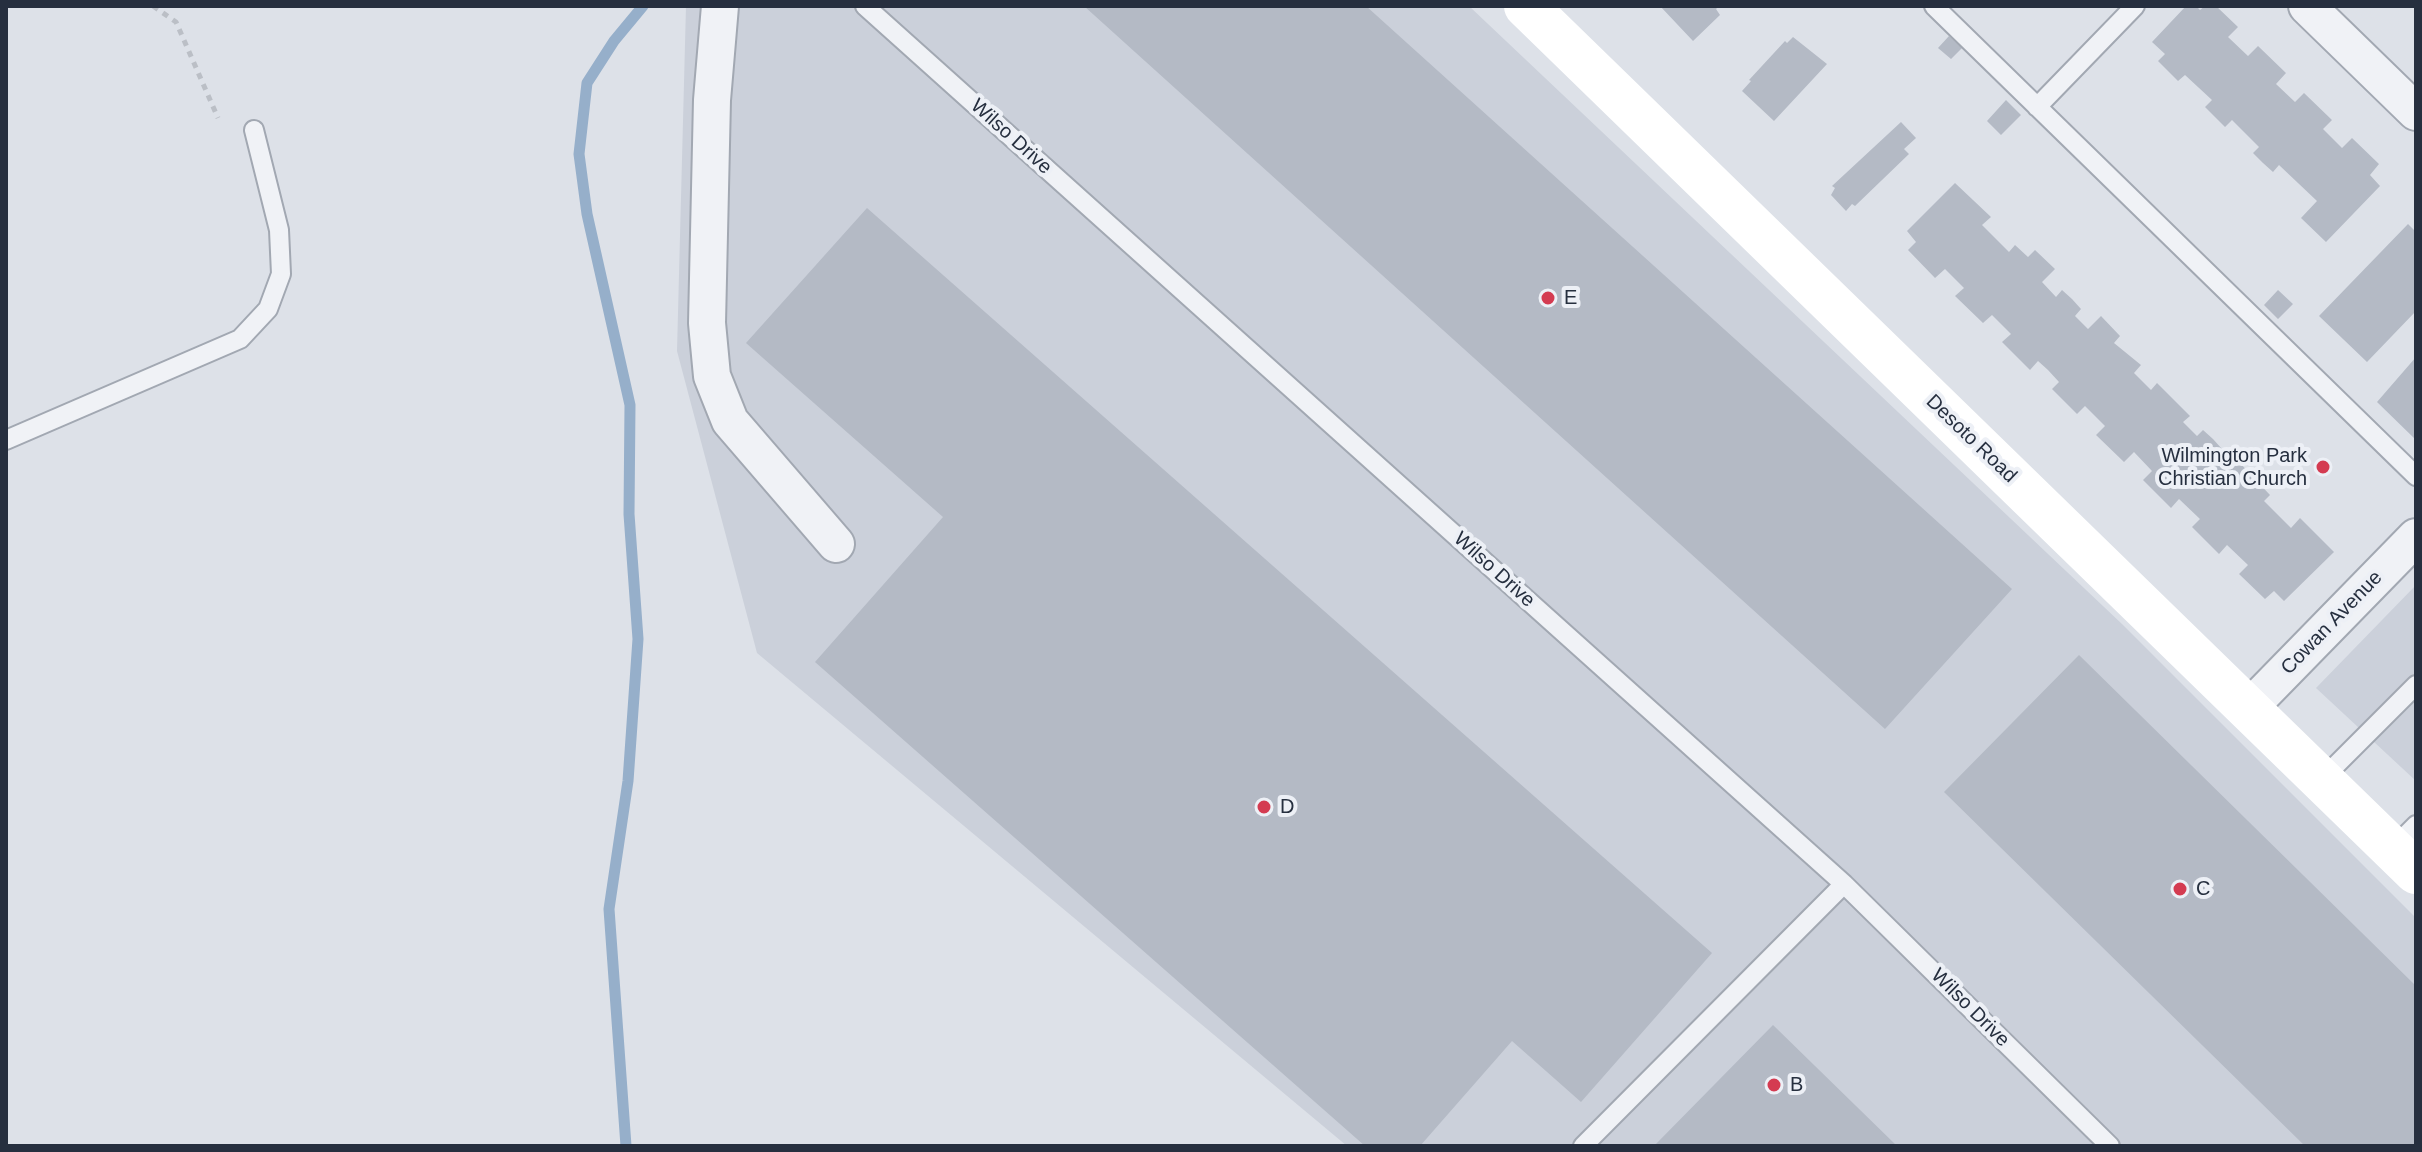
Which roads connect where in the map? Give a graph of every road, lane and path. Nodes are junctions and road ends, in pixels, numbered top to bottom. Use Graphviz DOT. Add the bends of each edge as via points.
graph roads {
  1 [pos="153,6"];
  2 [pos="720,6"];
  3 [pos="865,6"];
  4 [pos="1526,6"];
  5 [pos="1934,6"];
  6 [pos="2135,6"];
  7 [pos="2307,6"];
  8 [pos="2037,107"];
  9 [pos="2416,112"];
  10 [pos="218,118"];
  11 [pos="254,130"];
  12 [pos="6,440"];
  13 [pos="2416,476"];
  14 [pos="2416,537"];
  15 [pos="836,544"];
  16 [pos="2416,685"];
  17 [pos="2248,709"];
  18 [pos="2321,780"];
  19 [pos="2408,848"];
  20 [pos="1844,884"];
  21 [pos="1583,1146"];
  22 [pos="2110,1146"];
  1 -- 10 [label="path" via="176,22"];
  2 -- 15 [label="street" via="707,307 712,376 730,421"];
  3 -- 20 [label="lane, Wilso Drive"];
  4 -- 17 [label="street, Desoto Road"];
  5 -- 8 [label="lane"];
  6 -- 8 [label="lane"];
  7 -- 9 [label="street"];
  8 -- 13 [label="lane"];
  11 -- 12 [label="lane" via="279,230 281,274 268,309 240,339"];
  14 -- 17 [label="street, Cowan Avenue"];
  16 -- 18 [label="lane"];
  17 -- 18 [label="street, Desoto Road"];
  18 -- 19 [label="street, Desoto Road"];
  20 -- 21 [label="lane"];
  20 -- 22 [label="lane, Wilso Drive"];
}
